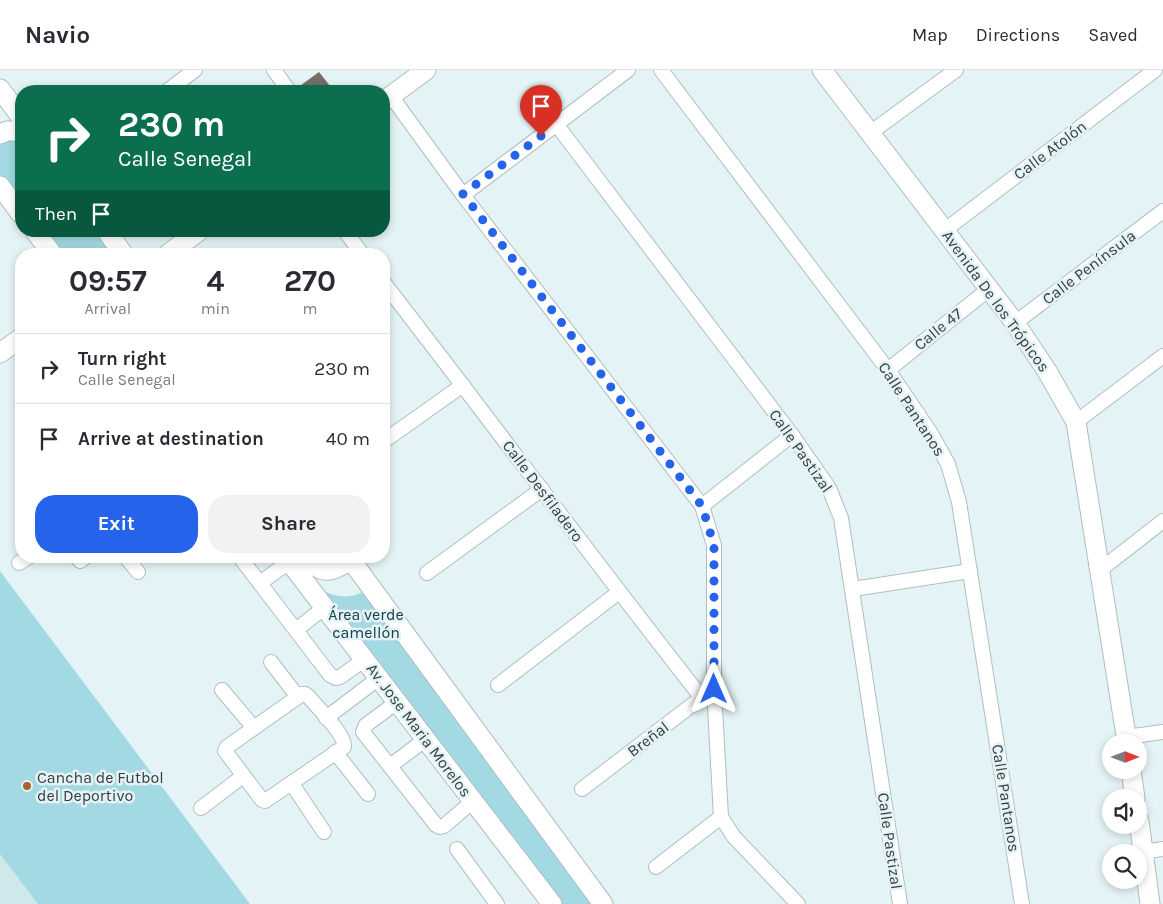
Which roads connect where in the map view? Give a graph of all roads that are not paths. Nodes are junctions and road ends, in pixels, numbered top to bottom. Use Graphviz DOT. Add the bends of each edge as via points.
graph roads {
  1 [pos="195,70"];
  2 [pos="274,70"];
  3 [pos="426,70"];
  4 [pos="628,70"];
  5 [pos="661,70"];
  6 [pos="822,70"];
  7 [pos="956,70"];
  8 [pos="1155,70"];
  9 [pos="175,85"];
  10 [pos="285,85"];
  11 [pos="0,89"];
  12 [pos="390,97"];
  13 [pos="390,102"];
  14 [pos="15,109"];
  15 [pos="556,124"];
  16 [pos="15,130"];
  17 [pos="870,133"];
  18 [pos="0,134"];
  19 [pos="0,186"];
  20 [pos="463,194"];
  21 [pos="15,206"];
  22 [pos="1163,211"];
  23 [pos="945,230"];
  24 [pos="39,237"];
  25 [pos="110,237"];
  26 [pos="191,237"];
  27 [pos="349,237"];
  28 [pos="48,248"];
  29 [pos="119,248"];
  30 [pos="176,248"];
  31 [pos="358,248"];
  32 [pos="988,289"];
  33 [pos="390,291"];
  34 [pos="1016,323"];
  35 [pos="15,342"];
  36 [pos="0,353"];
  37 [pos="1163,356"];
  38 [pos="888,370"];
  39 [pos="462,385"];
  40 [pos="1076,422"];
  41 [pos="792,434"];
  42 [pos="390,437"];
  43 [pos="542,489"];
  44 [pos="702,506"];
  45 [pos="1163,521"];
  46 [pos="131,563"];
  47 [pos="244,563"];
  48 [pos="286,563"];
  49 [pos="296,563"];
  50 [pos="305,563"];
  51 [pos="344,563"];
  52 [pos="353,563"];
  53 [pos="1100,570"];
  54 [pos="970,571"];
  55 [pos="138,572"];
  56 [pos="427,573"];
  57 [pos="260,583"];
  58 [pos="853,589"];
  59 [pos="619,592"];
  60 [pos="325,607"];
  61 [pos="296,630"];
  62 [pos="365,659"];
  63 [pos="271,662"];
  64 [pos="379,678"];
  65 [pos="498,685"];
  66 [pos="714,689"];
  67 [pos="222,690"];
  68 [pos="298,697"];
  69 [pos="702,698"];
  70 [pos="398,702"];
  71 [pos="326,718"];
  72 [pos="254,728"];
  73 [pos="1163,732"];
  74 [pos="1125,734"];
  75 [pos="1148,735"];
  76 [pos="426,739"];
  77 [pos="335,752"];
  78 [pos="390,766"];
  79 [pos="243,776"];
  80 [pos="292,784"];
  81 [pos="582,789"];
  82 [pos="368,794"];
  83 [pos="473,801"];
  84 [pos="200,808"];
  85 [pos="722,817"];
  86 [pos="324,832"];
  87 [pos="458,849"];
  88 [pos="1163,849"];
  89 [pos="1147,851"];
  90 [pos="656,867"];
  91 [pos="1147,882"];
  92 [pos="794,903"];
  93 [pos="497,904"];
  94 [pos="552,904"];
  95 [pos="603,904"];
  96 [pos="900,904"];
  97 [pos="1022,904"];
  98 [pos="1150,904"];
  1 -- 9 [label="street"];
  2 -- 10 [label="street"];
  3 -- 12 [label="main road"];
  4 -- 15 [label="street"];
  5 -- 38 [label="street, Calle Pantanos"];
  6 -- 17 [label="main road, Avenida De los Trópicos"];
  7 -- 17 [label="street"];
  8 -- 23 [label="street, Calle Atolón"];
  11 -- 14 [label="main road"];
  13 -- 20 [label="street"];
  15 -- 20 [label="street"];
  15 -- 41 [label="street, Calle Pastizal"];
  16 -- 18 [label="main road"];
  17 -- 23 [label="main road, Avenida De los Trópicos"];
  19 -- 21 [label="main road"];
  20 -- 44 [label="street"];
  22 -- 34 [label="street, Calle Península"];
  23 -- 32 [label="main road, Avenida De los Trópicos"];
  24 -- 28 [label="main road"];
  25 -- 29 [label="main road"];
  26 -- 30 [label="main road"];
  27 -- 31 [label="street"];
  32 -- 34 [label="main road, Avenida De los Trópicos"];
  32 -- 38 [label="street, Calle 47"];
  33 -- 39 [label="street, Calle Desfiladero"];
  34 -- 40 [label="main road, Avenida De los Trópicos"];
  35 -- 36 [label="main road"];
  37 -- 40 [label="street"];
  38 -- 54 [label="street, Calle Pantanos" via="948,464 959,502"];
  39 -- 42 [label="street"];
  39 -- 43 [label="street, Calle Desfiladero"];
  40 -- 53 [label="main road, Avenida De los Trópicos"];
  41 -- 44 [label="street"];
  41 -- 58 [label="street, Calle Pastizal" via="829,488 841,518"];
  43 -- 56 [label="street"];
  43 -- 59 [label="street, Calle Desfiladero"];
  44 -- 66 [label="street" via="714,545"];
  45 -- 53 [label="street"];
  46 -- 55 [label="street"];
  47 -- 57 [label="street"];
  48 -- 57 [label="street"];
  49 -- 60 [label="main road, Av. Jose Maria Morelos"];
  50 -- 51 [label="main road" via="328,571"];
  52 -- 95 [label="main road"];
  53 -- 74 [label="main road, Avenida De los Trópicos"];
  54 -- 58 [label="street"];
  54 -- 97 [label="street, Calle Pantanos"];
  57 -- 61 [label="street"];
  58 -- 96 [label="street, Calle Pastizal"];
  59 -- 65 [label="street"];
  59 -- 69 [label="street, Calle Desfiladero"];
  60 -- 61 [label="street"];
  60 -- 62 [label="main road, Av. Jose Maria Morelos"];
  61 -- 62 [label="street" via="330,675 336,678"];
  62 -- 64 [label="main road, Av. Jose Maria Morelos"];
  63 -- 68 [label="street"];
  64 -- 70 [label="main road, Av. Jose Maria Morelos"];
  64 -- 71 [label="street"];
  66 -- 69 [label="street, Breñal"];
  66 -- 85 [label="street"];
  67 -- 72 [label="street"];
  68 -- 71 [label="street" via="305,694"];
  68 -- 72 [label="street"];
  69 -- 81 [label="street, Breñal"];
  70 -- 76 [label="main road, Av. Jose Maria Morelos"];
  70 -- 78 [label="street" via="364,728"];
  71 -- 77 [label="street" via="345,743"];
  72 -- 79 [label="street" via="225,751"];
  73 -- 75 [label="street"];
  76 -- 78 [label="street"];
  76 -- 83 [label="main road, Av. Jose Maria Morelos"];
  77 -- 80 [label="street"];
  77 -- 82 [label="street"];
  78 -- 83 [label="street" via="440,827"];
  79 -- 80 [label="street" via="265,801"];
  79 -- 84 [label="street"];
  80 -- 86 [label="street"];
  83 -- 94 [label="main road, Av. Jose Maria Morelos"];
  85 -- 90 [label="street"];
  85 -- 92 [label="street" via="734,837"];
  87 -- 93 [label="street"];
  88 -- 89 [label="street"];
  91 -- 98 [label="main road"];
}
